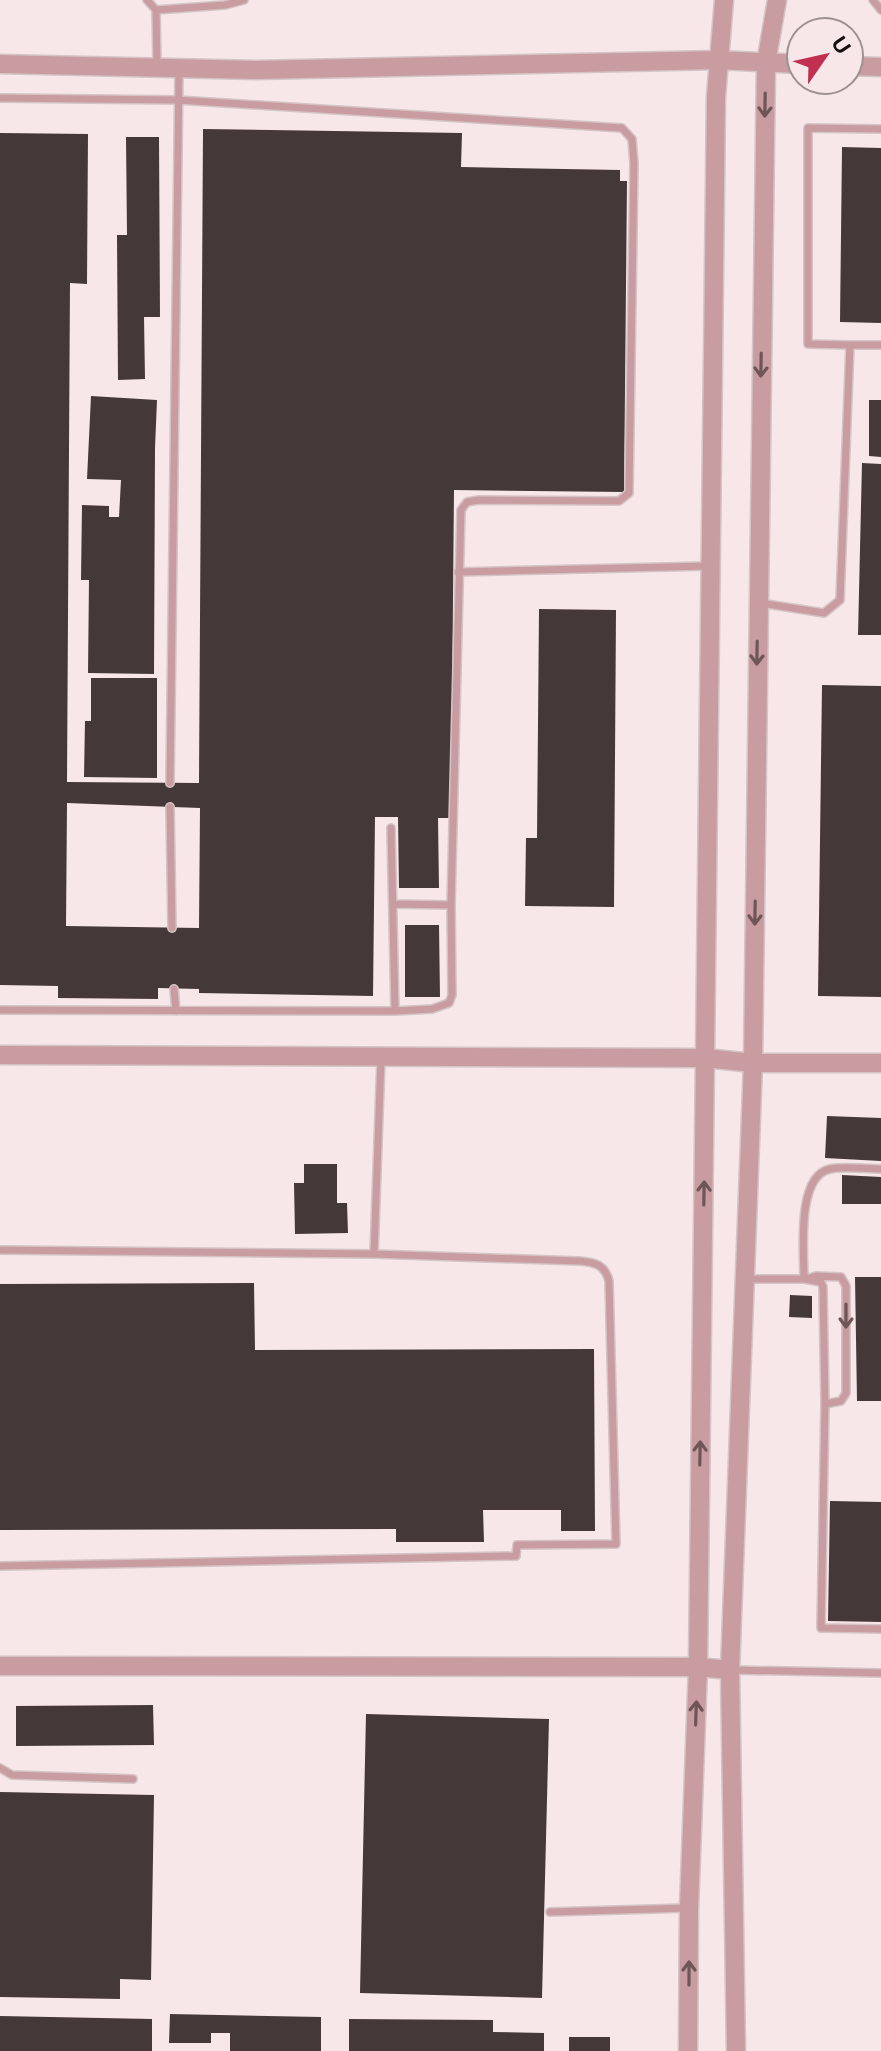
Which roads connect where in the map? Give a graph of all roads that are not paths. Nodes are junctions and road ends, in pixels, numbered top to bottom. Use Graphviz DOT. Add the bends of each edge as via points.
graph roads {
  1 [pos="147,0"];
  2 [pos="244,0"];
  3 [pos="724,0"];
  4 [pos="777,0"];
  5 [pos="873,0"];
  6 [pos="156,10"];
  7 [pos="881,10"];
  8 [pos="718,60"];
  9 [pos="766,63"];
  10 [pos="0,64"];
  11 [pos="785,64"];
  12 [pos="157,68"];
  13 [pos="179,68"];
  14 [pos="0,98"];
  15 [pos="178,100"];
  16 [pos="881,129"];
  17 [pos="850,345"];
  18 [pos="881,345"];
  19 [pos="711,566"];
  20 [pos="458,572"];
  21 [pos="758,603"];
  22 [pos="170,783"];
  23 [pos="170,807"];
  24 [pos="391,828"];
  25 [pos="393,904"];
  26 [pos="451,905"];
  27 [pos="172,928"];
  28 [pos="174,989"];
  29 [pos="0,1010"];
  30 [pos="176,1011"];
  31 [pos="395,1011"];
  32 [pos="0,1055"];
  33 [pos="705,1058"];
  34 [pos="381,1059"];
  35 [pos="753,1063"];
  36 [pos="881,1063"];
  37 [pos="881,1169"];
  38 [pos="0,1250"];
  39 [pos="374,1254"];
  40 [pos="744,1279"];
  41 [pos="804,1279"];
  42 [pos="825,1404"];
  43 [pos="0,1566"];
  44 [pos="881,1629"];
  45 [pos="698,1667"];
  46 [pos="1,1668"];
  47 [pos="730,1670"];
  48 [pos="881,1673"];
  49 [pos="0,1768"];
  50 [pos="133,1779"];
  51 [pos="689,1908"];
  52 [pos="550,1912"];
  53 [pos="688,2051"];
  54 [pos="736,2051"];
  1 -- 6 [label="lane"];
  2 -- 6 [label="lane"];
  3 -- 8 [label="street"];
  4 -- 9 [label="street"];
  5 -- 7 [label="lane"];
  6 -- 12 [label="lane"];
  8 -- 9 [label="street"];
  8 -- 13 [label="street"];
  8 -- 19 [label="street"];
  9 -- 11 [label="street"];
  9 -- 21 [label="street, one-way"];
  10 -- 12 [label="street"];
  12 -- 13 [label="street"];
  13 -- 15 [label="lane"];
  14 -- 15 [label="lane"];
  15 -- 20 [label="lane" via="590,124 622,128 632,139 629,493 619,501 467,502 461,510"];
  15 -- 22 [label="lane"];
  16 -- 17 [label="lane" via="808,128 808,344"];
  17 -- 18 [label="lane"];
  17 -- 21 [label="lane" via="840,600 824,613"];
  19 -- 20 [label="lane"];
  19 -- 33 [label="street"];
  20 -- 26 [label="lane"];
  21 -- 35 [label="street, one-way"];
  23 -- 27 [label="lane"];
  24 -- 25 [label="lane"];
  25 -- 26 [label="lane"];
  25 -- 31 [label="lane"];
  26 -- 31 [label="lane" via="449,1003"];
  28 -- 30 [label="lane"];
  29 -- 30 [label="lane"];
  30 -- 31 [label="lane"];
  32 -- 34 [label="street"];
  33 -- 34 [label="street"];
  33 -- 35 [label="street"];
  45 -- 33 [label="street, one-way"];
  34 -- 39 [label="lane"];
  35 -- 36 [label="street"];
  35 -- 40 [label="street"];
  37 -- 41 [label="lane" via="830,1169 816,1175 806,1209"];
  38 -- 39 [label="lane"];
  39 -- 43 [label="lane" via="579,1261 600,1265 607,1273 616,1544 517,1545 516,1556"];
  40 -- 41 [label="lane"];
  40 -- 47 [label="street"];
  41 -- 42 [label="lane" via="823,1287"];
  41 -- 42 [label="lane, one-way" via="841,1277 846,1286 846,1393 841,1401"];
  42 -- 44 [label="lane" via="821,1628"];
  45 -- 46 [label="street"];
  45 -- 47 [label="street"];
  51 -- 45 [label="street, one-way"];
  47 -- 48 [label="lane"];
  47 -- 54 [label="street"];
  49 -- 50 [label="lane" via="12,1775"];
  51 -- 52 [label="lane"];
  53 -- 51 [label="street, one-way"];
}
